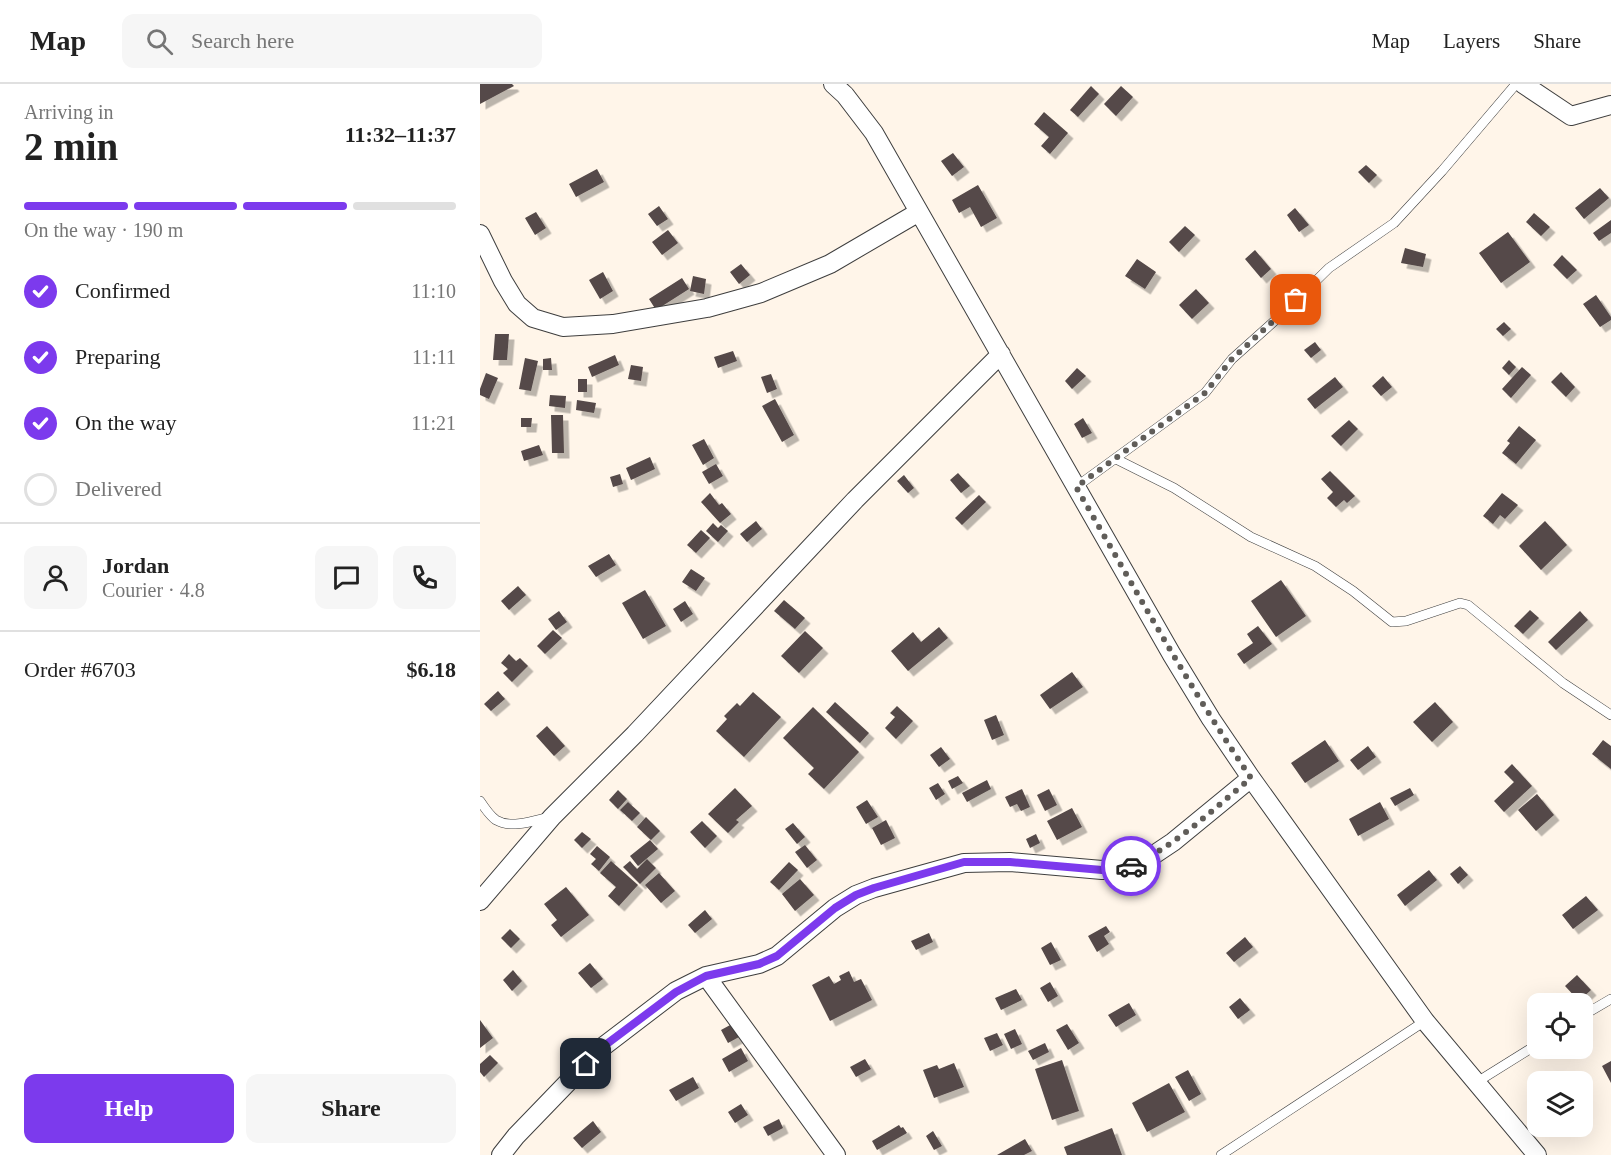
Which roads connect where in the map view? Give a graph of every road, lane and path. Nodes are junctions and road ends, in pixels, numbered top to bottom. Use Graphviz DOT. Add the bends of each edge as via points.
graph roads {
  1 [pos="833,84"];
  2 [pos="1516,84"];
  3 [pos="1523,84"];
  4 [pos="1611,105"];
  5 [pos="919,212"];
  6 [pos="480,234"];
  7 [pos="1001,354"];
  8 [pos="1116,459"];
  9 [pos="1076,487"];
  10 [pos="1611,716"];
  11 [pos="1251,778"];
  12 [pos="480,801"];
  13 [pos="552,817"];
  14 [pos="480,901"];
  15 [pos="706,976"];
  16 [pos="1611,999"];
  17 [pos="1593,1010"];
  18 [pos="1425,1021"];
  19 [pos="1527,1051"];
  20 [pos="1477,1082"];
  21 [pos="501,1155"];
  22 [pos="836,1155"];
  23 [pos="1221,1155"];
  24 [pos="1537,1155"];
  1 -- 5 [label="street" via="874,133"];
  2 -- 8 [label="lane" via="1394,223 1329,268 1232,359 1205,393"];
  3 -- 4 [label="street" via="1571,116"];
  5 -- 6 [label="street" via="830,264 761,293 707,308 603,325 563,327 533,318 517,304"];
  5 -- 7 [label="street"];
  7 -- 9 [label="street"];
  7 -- 13 [label="street" via="855,500"];
  8 -- 9 [label="lane"];
  8 -- 10 [label="lane" via="1174,488 1251,537 1315,566 1392,622 1460,603 1468,605 1563,683"];
  9 -- 11 [label="street" via="1210,719"];
  11 -- 15 [label="street" via="1173,842 1128,867 1102,870 964,862 856,895 777,956"];
  11 -- 18 [label="street"];
  12 -- 13 [label="lane" via="496,820 512,824"];
  13 -- 14 [label="street"];
  15 -- 21 [label="street" via="676,992 600,1049"];
  15 -- 22 [label="street"];
  16 -- 17 [label="lane"];
  18 -- 20 [label="street"];
  18 -- 23 [label="lane"];
  19 -- 20 [label="lane"];
  20 -- 24 [label="street"];
}
